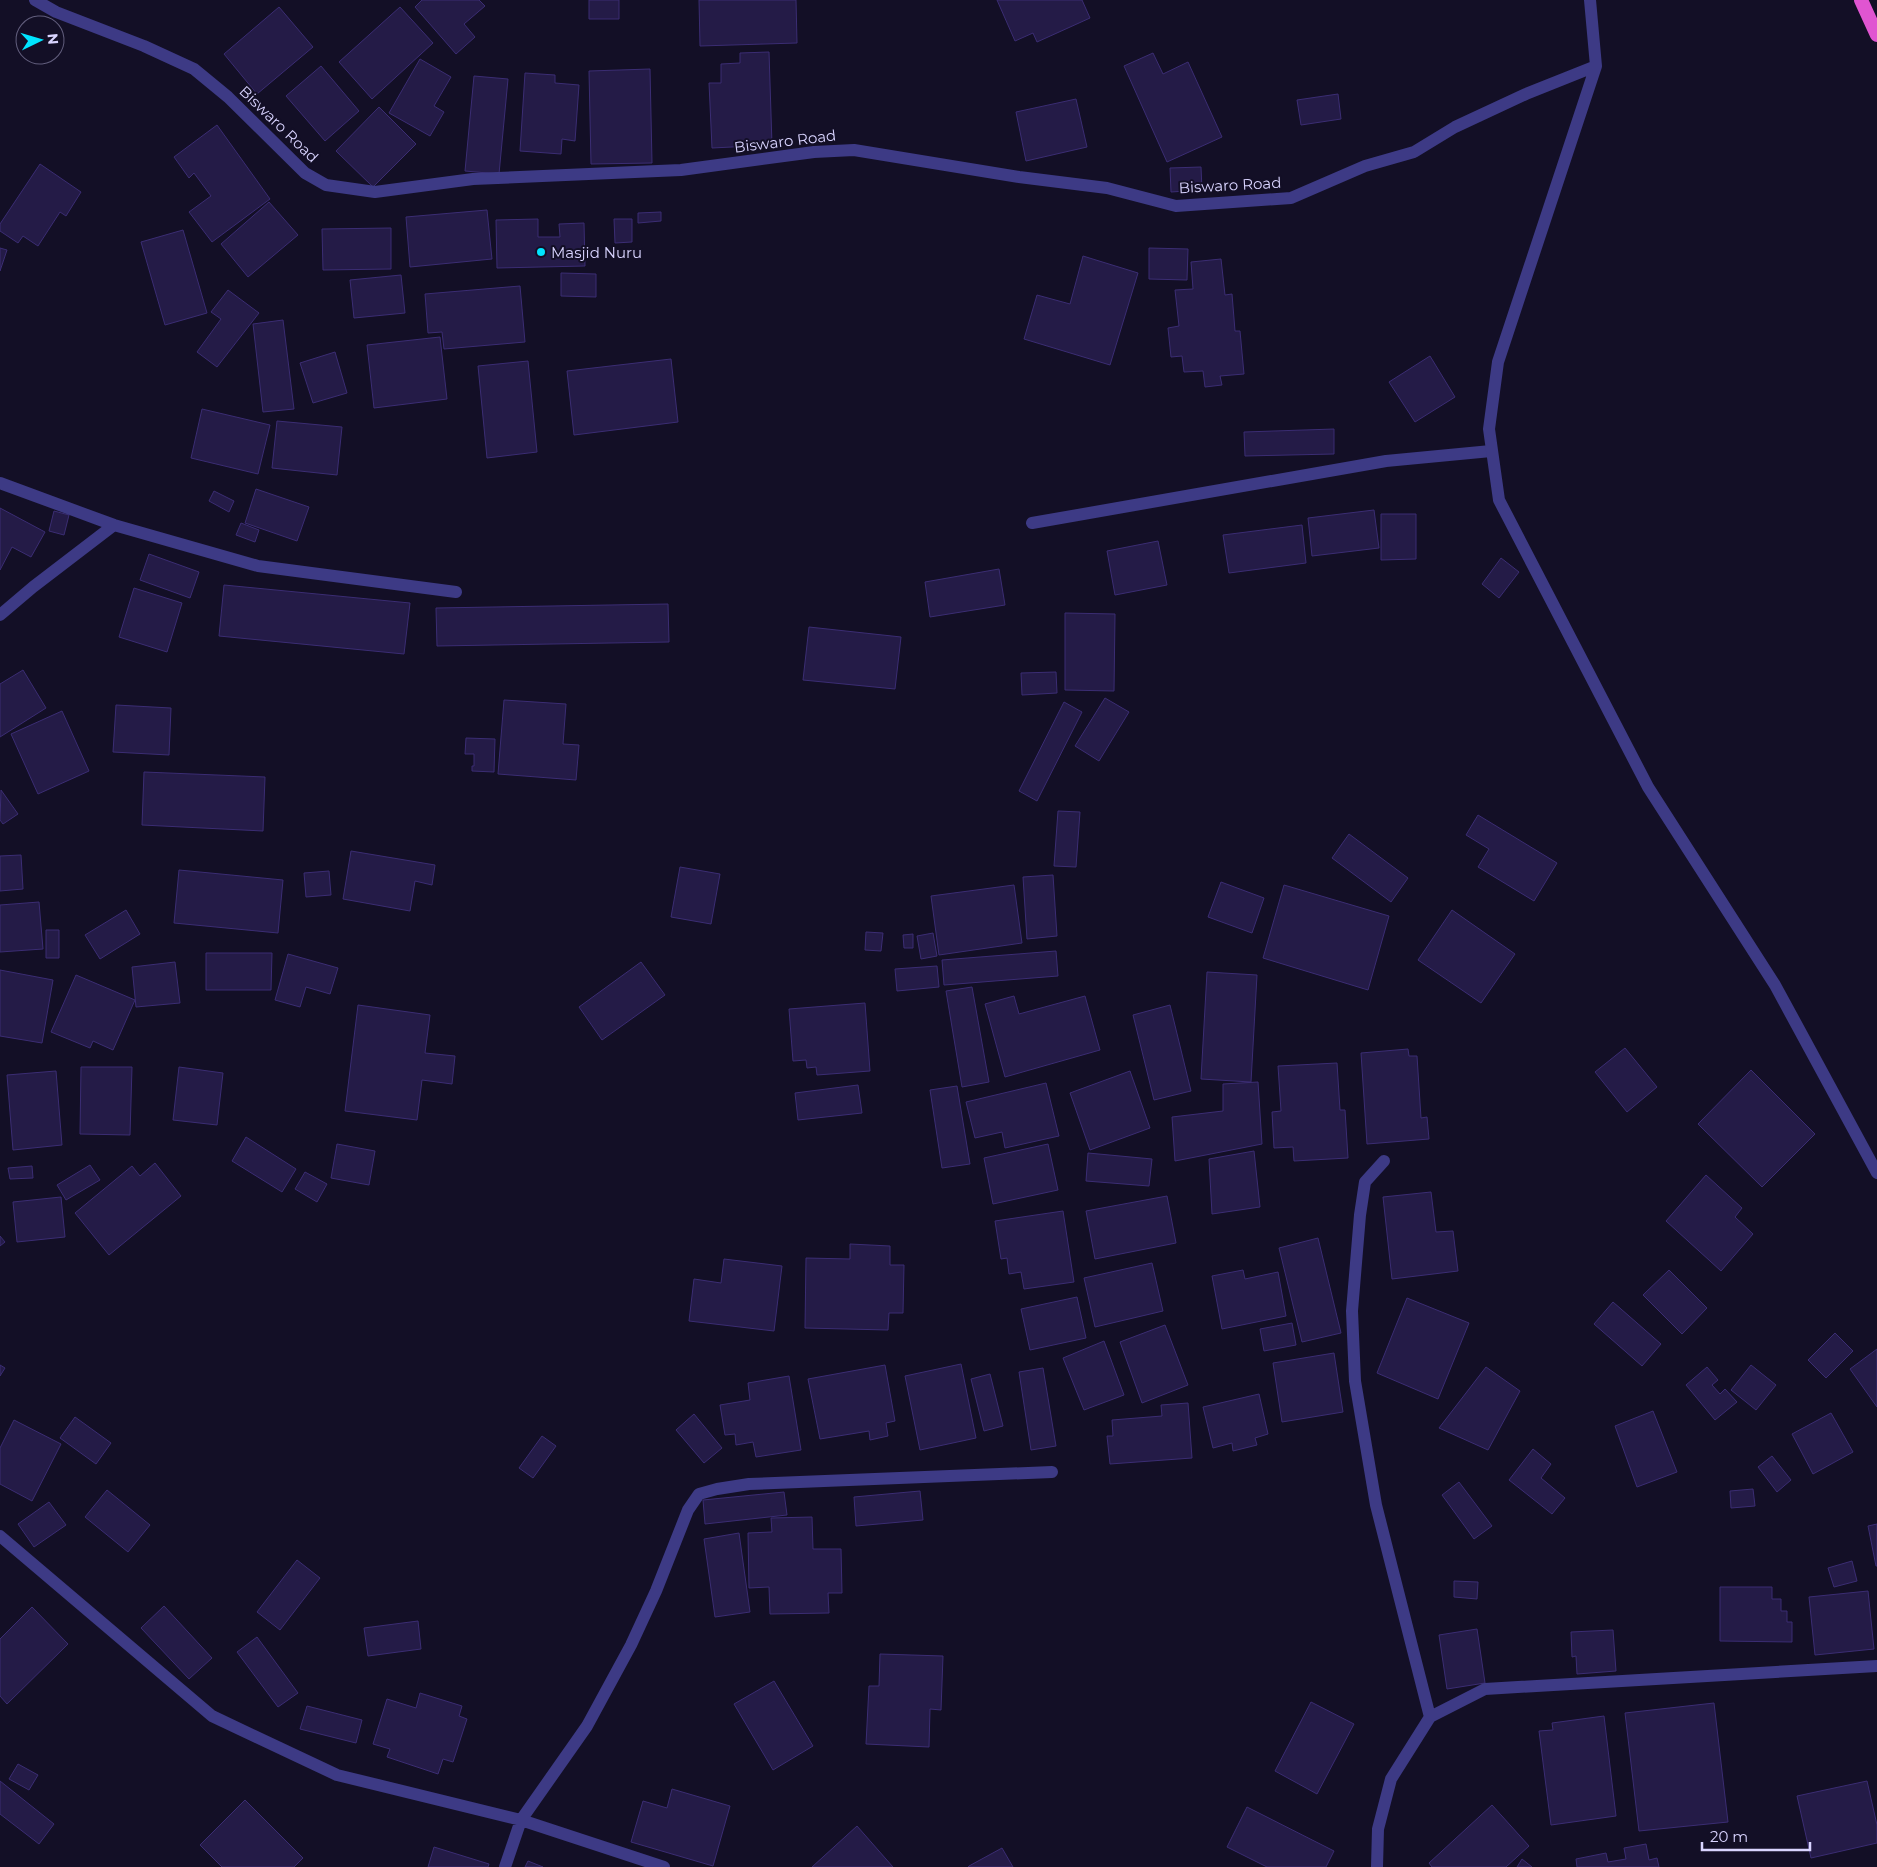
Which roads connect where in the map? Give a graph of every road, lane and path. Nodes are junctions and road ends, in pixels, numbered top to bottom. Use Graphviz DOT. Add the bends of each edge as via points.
graph roads {
  1 [pos="35,0"];
  2 [pos="1590,0"];
  3 [pos="1861,0"];
  4 [pos="1877,35"];
  5 [pos="1596,66"];
  6 [pos="1491,451"];
  7 [pos="0,483"];
  8 [pos="1032,523"];
  9 [pos="114,524"];
  10 [pos="456,592"];
  11 [pos="0,615"];
  12 [pos="1384,1161"];
  13 [pos="1877,1173"];
  14 [pos="1052,1472"];
  15 [pos="0,1536"];
  16 [pos="1877,1666"];
  17 [pos="1430,1717"];
  18 [pos="521,1820"];
  19 [pos="506,1867"];
  20 [pos="664,1867"];
  21 [pos="1377,1867"];
  1 -- 5 [label="street, Biswaro Road" via="56,12 194,68 305,173 326,185 375,192 473,179 681,170 814,152 854,150 1107,188 1176,206 1290,198 1364,166 1414,152 1455,127"];
  2 -- 5 [label="street"];
  3 -- 4 [label="highway"];
  5 -- 6 [label="street" via="1498,362 1489,429"];
  6 -- 8 [label="street" via="1386,461"];
  6 -- 13 [label="street" via="1499,500 1648,787 1774,985"];
  7 -- 9 [label="street"];
  9 -- 10 [label="street" via="258,566"];
  9 -- 11 [label="street"];
  12 -- 17 [label="street" via="1365,1182 1360,1215 1352,1311 1355,1381 1376,1505"];
  14 -- 18 [label="street" via="749,1484 699,1494 688,1510 632,1645 587,1726"];
  15 -- 18 [label="street" via="212,1716 337,1776"];
  16 -- 17 [label="street" via="1485,1690"];
  17 -- 21 [label="street" via="1390,1779 1378,1829"];
  18 -- 19 [label="street"];
  18 -- 20 [label="street"];
}
